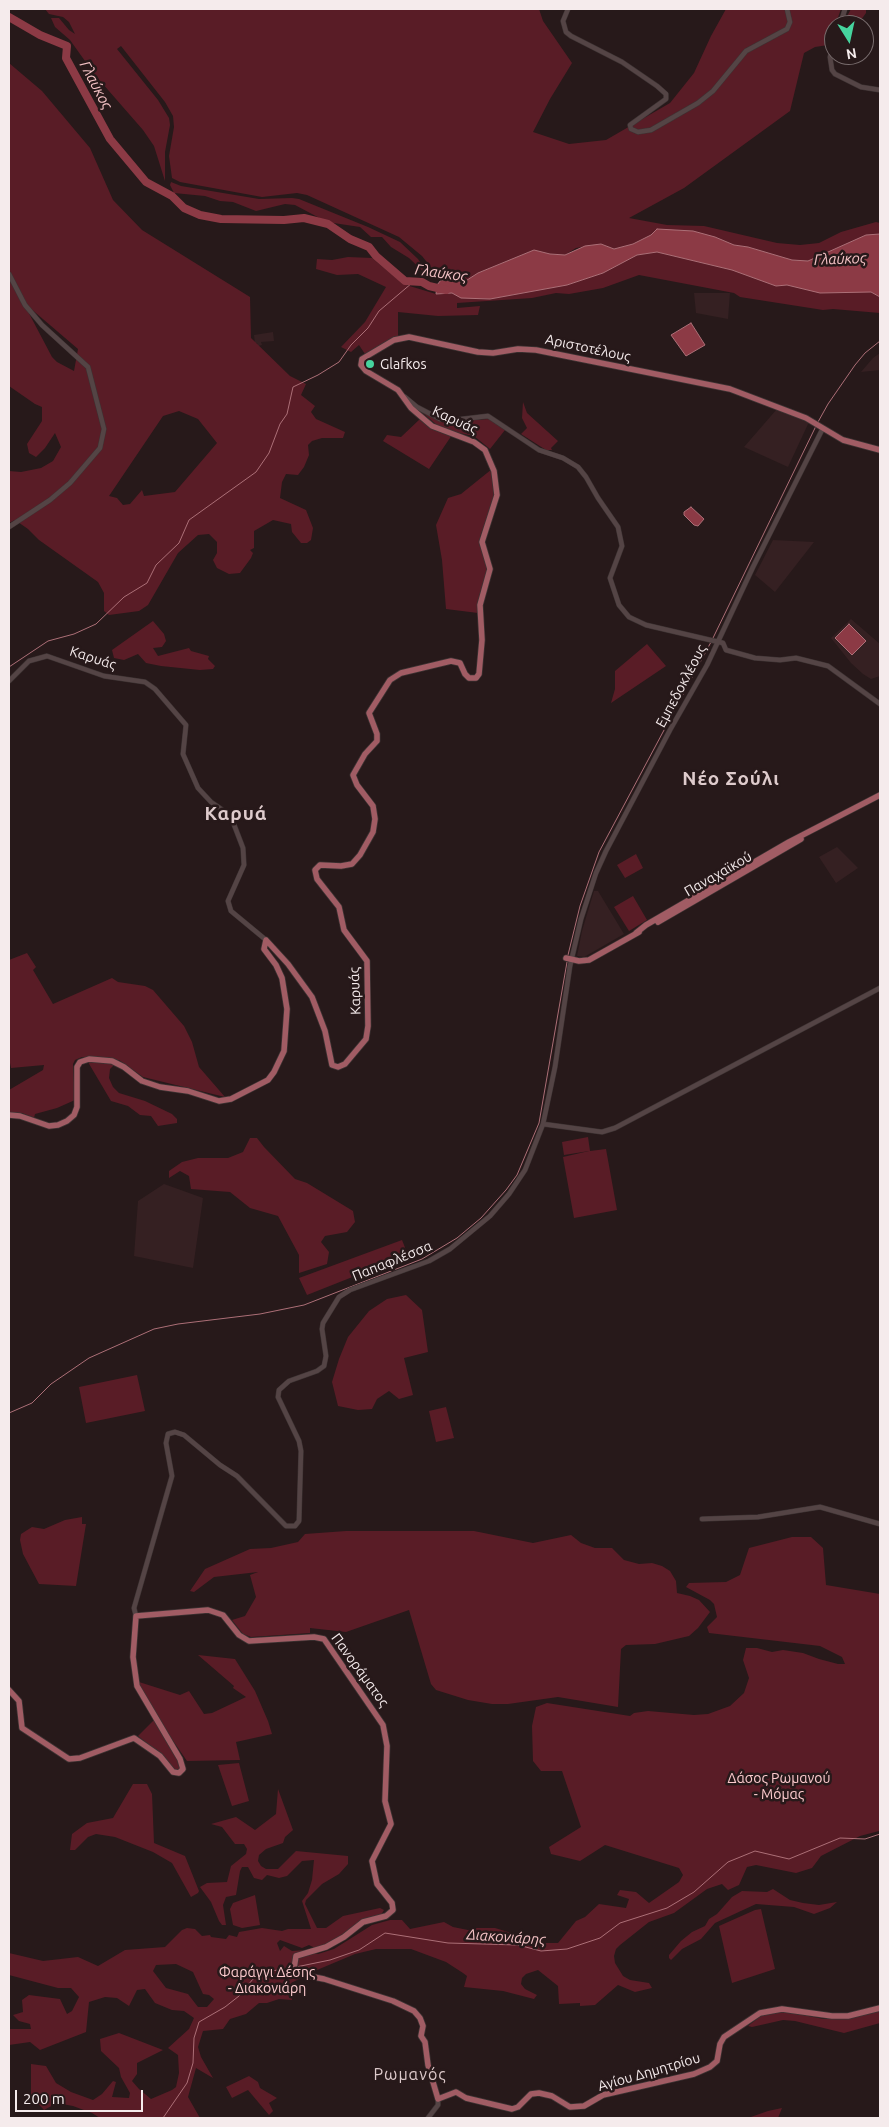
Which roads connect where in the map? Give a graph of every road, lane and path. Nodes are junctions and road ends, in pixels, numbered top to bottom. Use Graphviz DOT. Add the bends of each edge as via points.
graph roads {
  1 [pos="568,9"];
  2 [pos="787,9"];
  3 [pos="831,65"];
  4 [pos="880,90"];
  5 [pos="9,274"];
  6 [pos="361,360"];
  7 [pos="404,396"];
  8 [pos="822,428"];
  9 [pos="880,450"];
  10 [pos="9,527"];
  11 [pos="718,641"];
  12 [pos="714,649"];
  13 [pos="726,650"];
  14 [pos="9,681"];
  15 [pos="880,704"];
  16 [pos="880,795"];
  17 [pos="266,940"];
  18 [pos="569,958"];
  19 [pos="880,988"];
  20 [pos="9,1115"];
  21 [pos="543,1124"];
  22 [pos="702,1519"];
  23 [pos="880,1524"];
  24 [pos="136,1616"];
  25 [pos="9,1690"];
  26 [pos="880,2008"];
  27 [pos="438,2099"];
  28 [pos="428,2118"];
  1 -- 2 [label="street" via="562,21 570,36 615,58 666,94 666,99 630,125 638,132 651,130 698,103 746,51 786,29 790,22"];
  3 -- 4 [label="street" via="835,74 861,87"];
  5 -- 10 [label="street" via="26,305 42,324 88,367 104,429 96,454 70,483"];
  6 -- 7 [label="main road, Καρυάς" via="366,371"];
  6 -- 8 [label="main road, Αριστοτέλους" via="386,344 408,337 478,352 536,350 728,389 812,421"];
  7 -- 11 [label="street" via="440,419 488,416 539,450 573,463 618,525 622,544 610,578 623,612 646,625"];
  7 -- 17 [label="main road, Καρυάς" via="411,408 432,426 474,442 485,450 494,471 497,495 482,538 490,569 480,605 482,640 479,674 476,678 469,678 460,663 450,661 401,673 390,680 369,713 377,742 365,754 353,775 373,806 373,832 352,864 320,864 315,870 317,879 338,904 344,930 367,962 367,1037 345,1064 338,1067 330,1063 325,1031 312,997"];
  8 -- 9 [label="main road" via="844,440"];
  8 -- 11 [label="street, Εμπεδοκλέους"];
  11 -- 12 [label="street, Εμπεδοκλέους"];
  11 -- 13 [label="street"];
  12 -- 13 [label="street"];
  12 -- 18 [label="street, Εμπεδοκλέους" via="606,851"];
  13 -- 15 [label="street" via="757,658 796,658 828,666"];
  14 -- 17 [label="street, Καρυάς" via="34,658 49,656 108,677 147,683 155,689 185,724 183,754 198,788 233,822 243,848 244,865 228,901 231,911"];
  16 -- 18 [label="main road, Παναχαϊκού" via="789,842 589,960"];
  17 -- 20 [label="main road" via="264,949 276,965 286,995 287,1014 285,1047 271,1077 256,1087 217,1101 188,1090 149,1084 115,1062 92,1058 81,1061 77,1067 76,1110 67,1121 48,1126"];
  18 -- 21 [label="street, Παπαφλέσσα" via="555,1067"];
  19 -- 21 [label="street" via="612,1129 602,1132"];
  21 -- 24 [label="street, Παπαφλέσσα" via="524,1170 490,1216 429,1261 339,1297 322,1329 326,1356 324,1366 289,1381 279,1390 278,1397 301,1446 298,1524 286,1526 237,1476 184,1435 168,1434 166,1443 172,1476 134,1608"];
  22 -- 23 [label="street" via="758,1517 820,1507"];
  24 -- 25 [label="main road" via="136,1686 180,1759 183,1767 180,1772 173,1772 160,1756 134,1738 80,1758 68,1758 22,1728 19,1701"];
  24 -- 27 [label="main road, Πανοράματος" via="208,1610 222,1615 239,1635 249,1641 321,1637 382,1722 387,1746 384,1801 391,1824 372,1861 377,1884 392,1904 393,1911 363,1922 326,1947 296,1956 294,1967 298,1974 393,2001 414,2011 423,2026 421,2036"];
  26 -- 27 [label="main road, Αγίου Δημητρίου" via="848,2016 782,2009 760,2013 724,2037 717,2061 710,2067 694,2074 603,2095 584,2106 570,2107 542,2093 531,2094 512,2109 466,2098 456,2092"];
  27 -- 28 [label="street" via="438,2105"];
}
